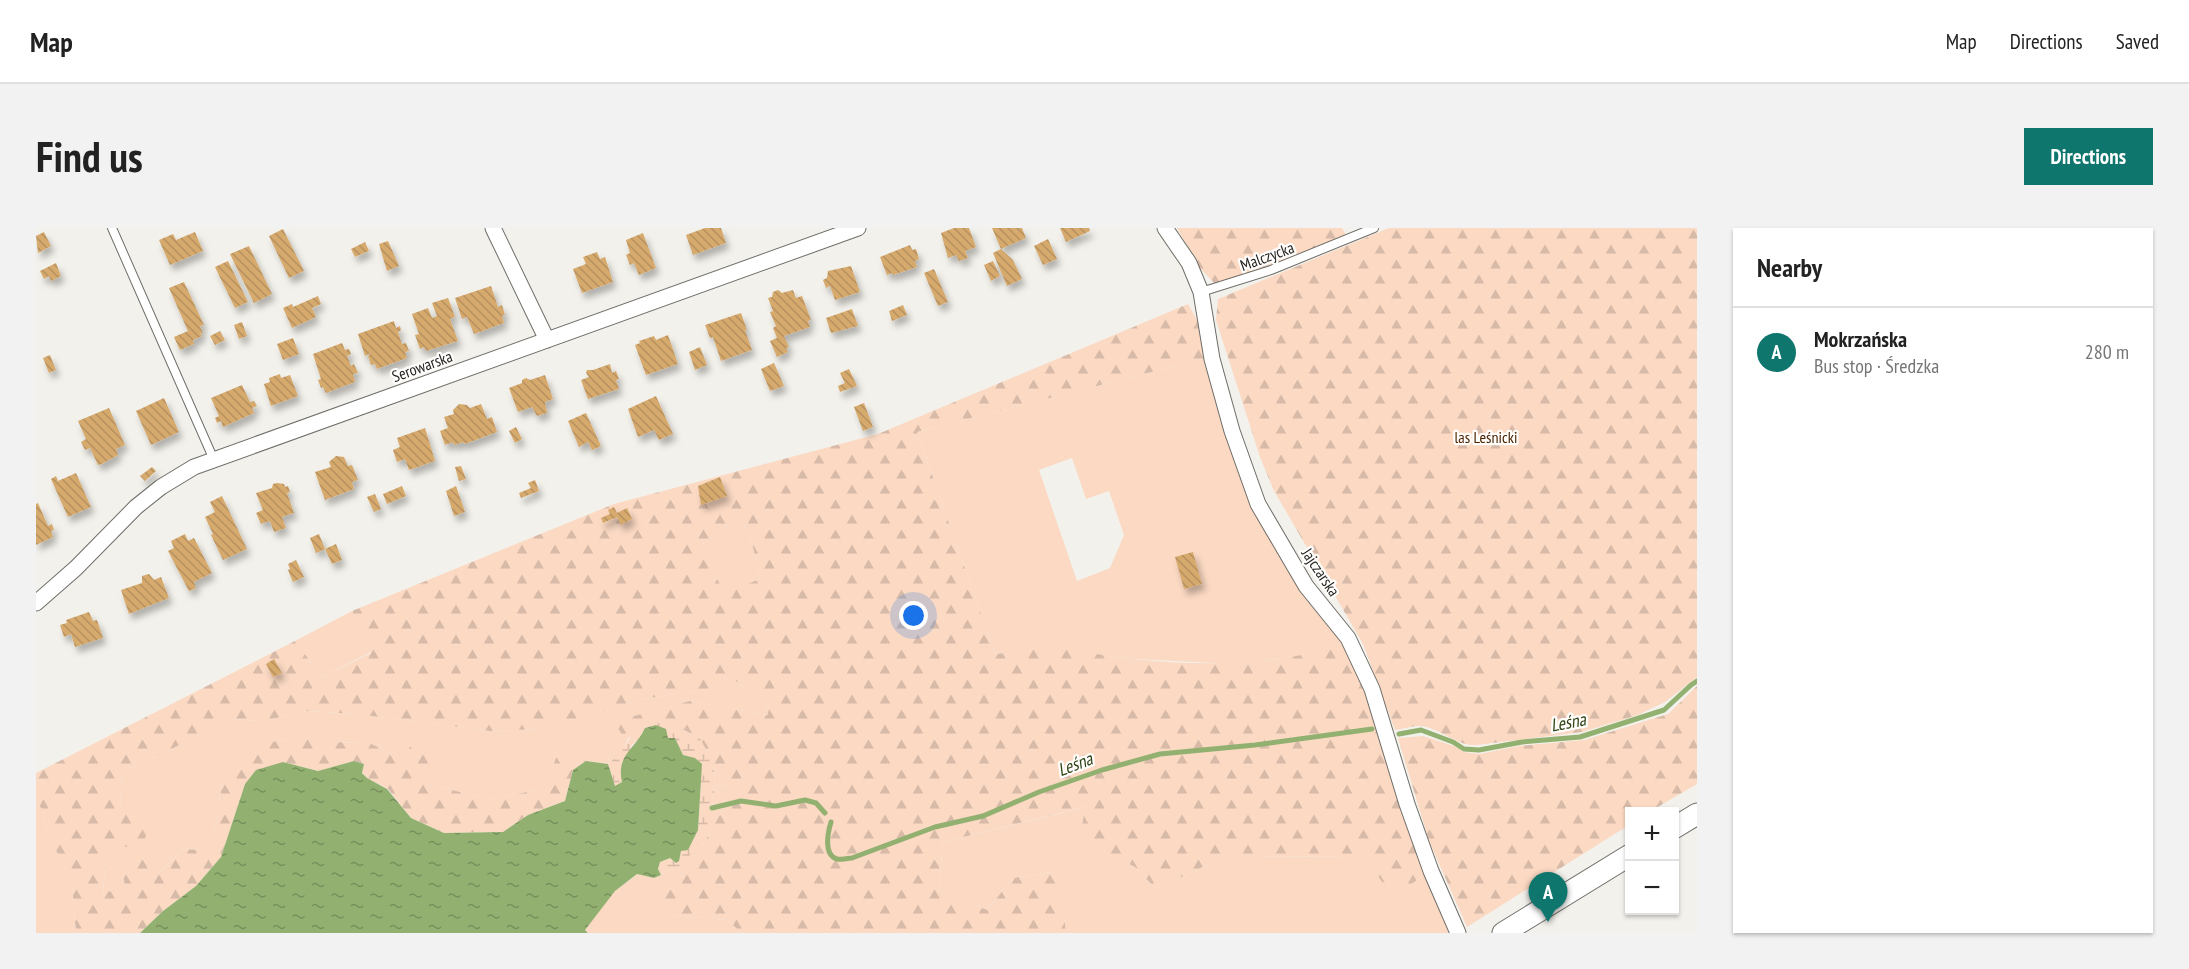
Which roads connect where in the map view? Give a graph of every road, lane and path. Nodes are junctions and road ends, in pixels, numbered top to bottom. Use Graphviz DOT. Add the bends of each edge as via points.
graph roads {
  1 [pos="112,228"];
  2 [pos="493,228"];
  3 [pos="858,228"];
  4 [pos="1165,228"];
  5 [pos="1374,228"];
  6 [pos="1201,292"];
  7 [pos="547,340"];
  8 [pos="214,460"];
  9 [pos="36,603"];
  10 [pos="1697,814"];
  11 [pos="1679,825"];
  12 [pos="1625,857"];
  13 [pos="1458,933"];
  14 [pos="1503,933"];
  1 -- 8 [label="lane"];
  2 -- 7 [label="street"];
  3 -- 7 [label="street, Serowarska"];
  4 -- 6 [label="street, Jajczarska" via="1189,263"];
  5 -- 6 [label="lane, Malczycka" via="1271,270"];
  6 -- 13 [label="street, Jajczarska" via="1212,359 1258,504 1306,586 1348,638 1372,689 1423,849"];
  7 -- 8 [label="street, Serowarska"];
  8 -- 9 [label="street, Serowarska" via="194,467 136,507"];
  10 -- 11 [label="main road"];
  12 -- 14 [label="main road"];
}
